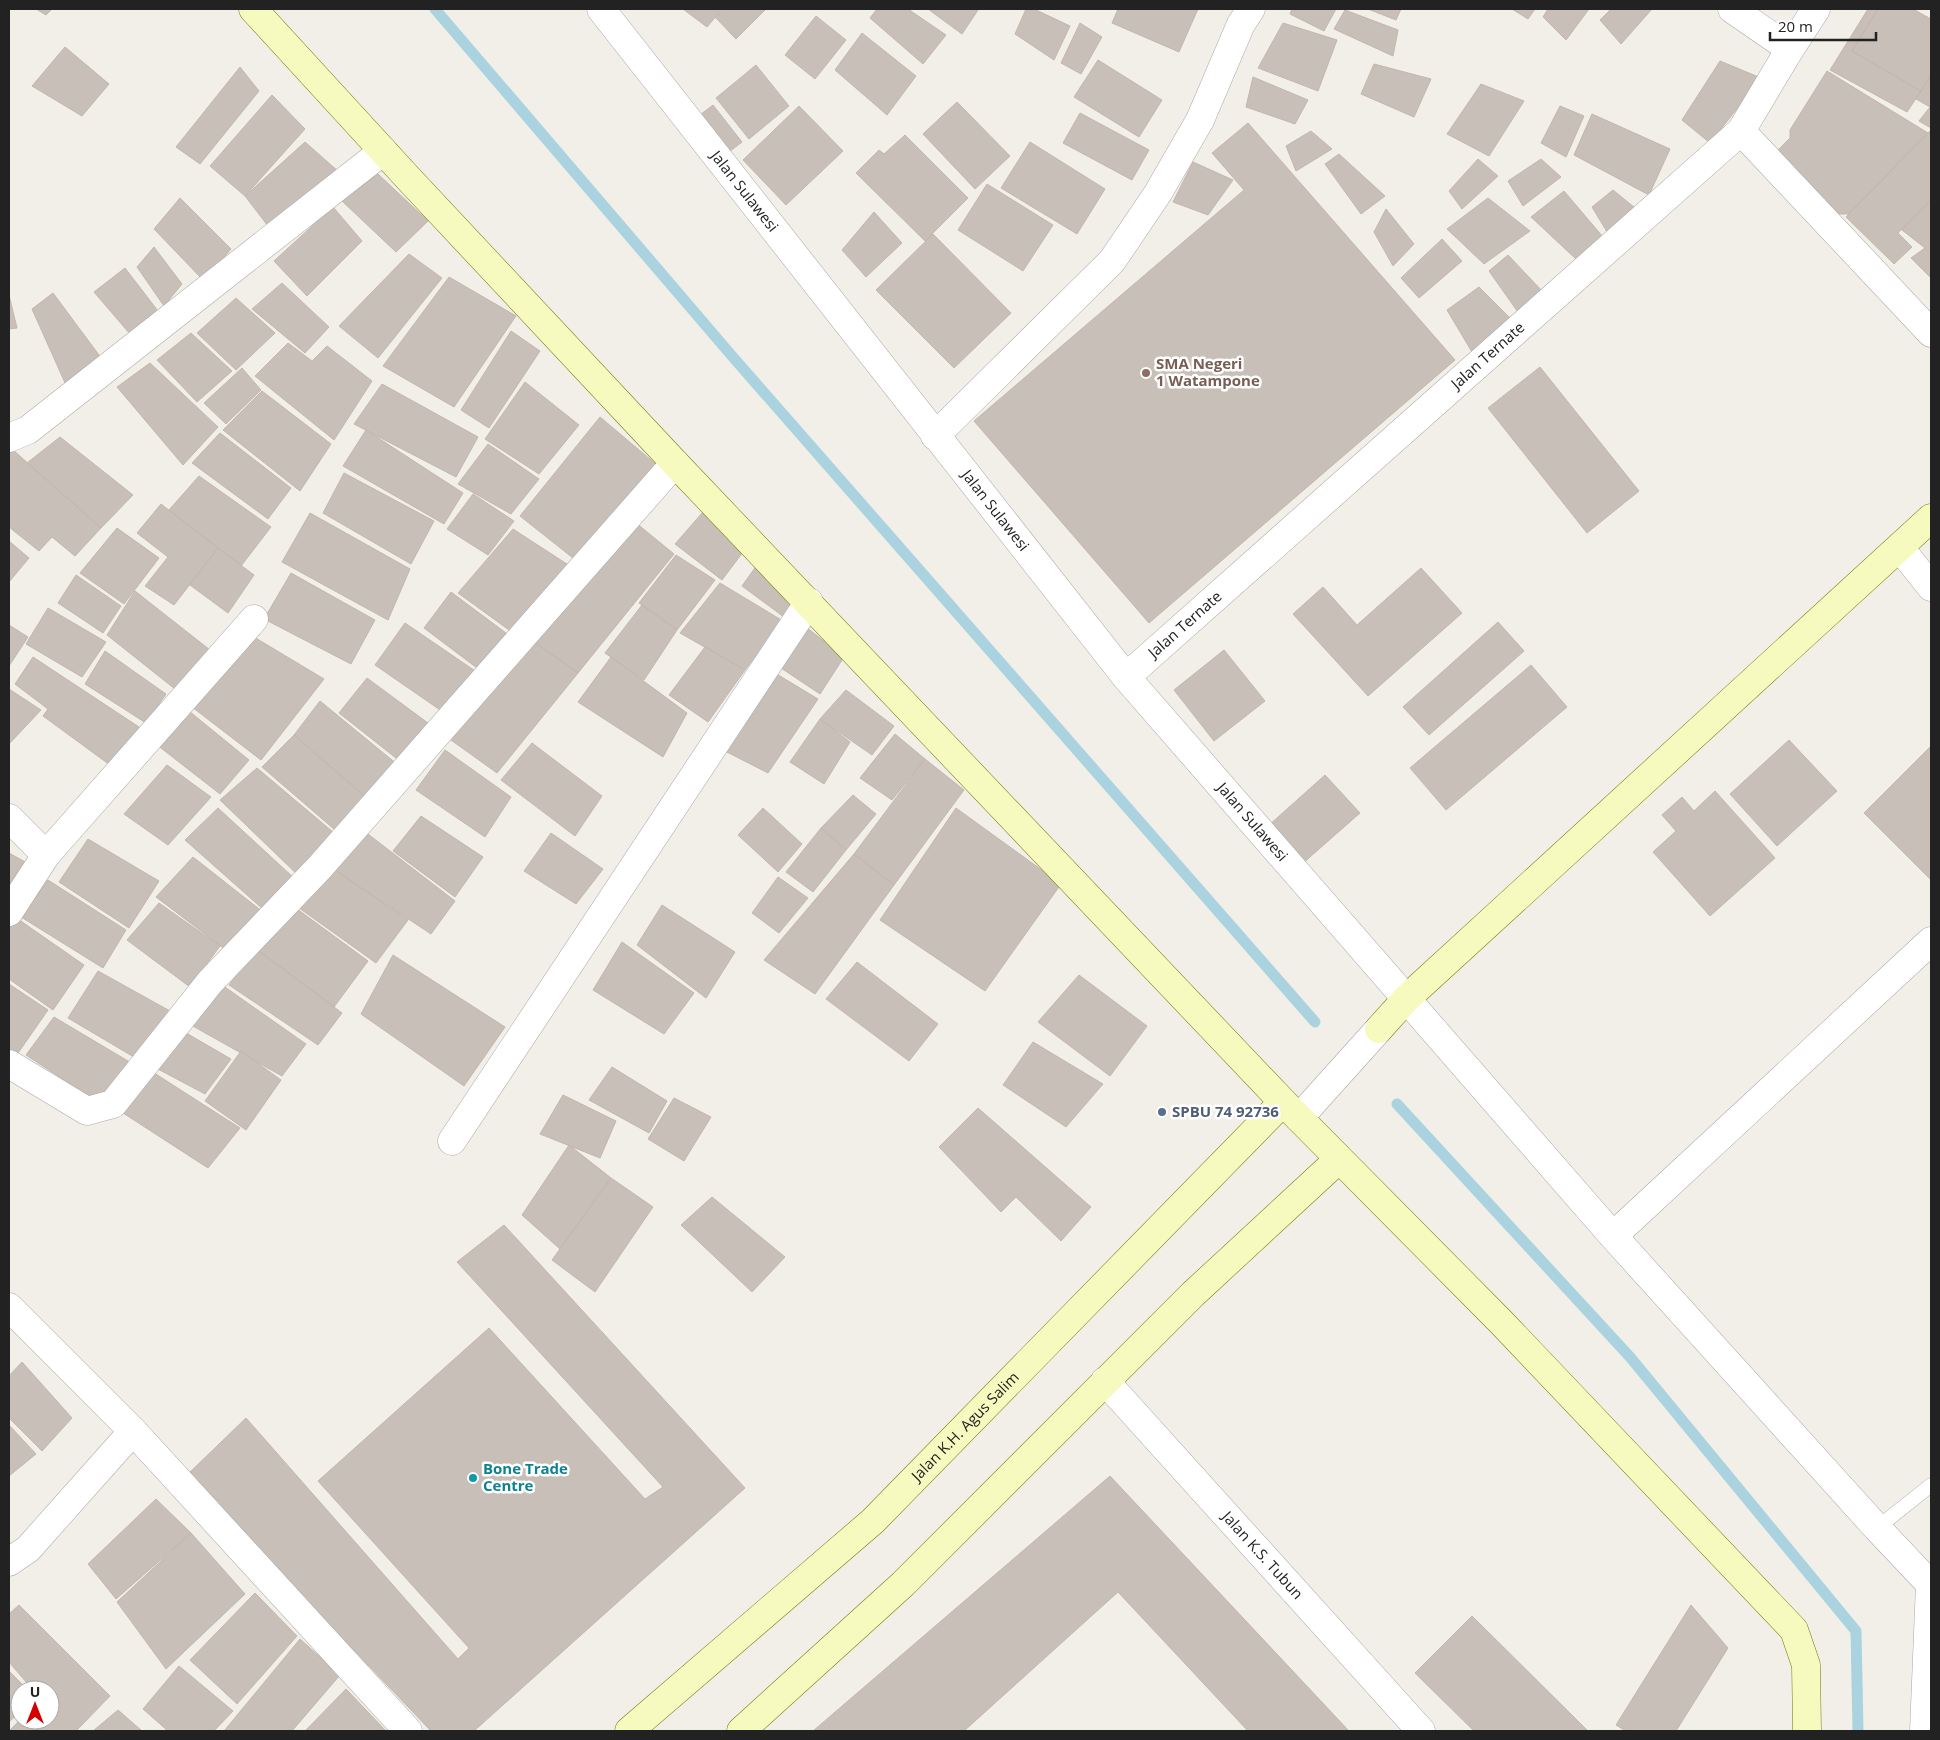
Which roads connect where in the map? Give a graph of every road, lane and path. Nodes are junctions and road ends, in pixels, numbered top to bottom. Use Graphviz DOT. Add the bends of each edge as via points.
graph roads {
  1 [pos="253,9"];
  2 [pos="601,9"];
  3 [pos="1251,9"];
  4 [pos="1732,9"];
  5 [pos="1816,9"];
  6 [pos="1790,48"];
  7 [pos="1741,132"];
  8 [pos="383,151"];
  9 [pos="1931,333"];
  10 [pos="935,436"];
  11 [pos="9,438"];
  12 [pos="675,463"];
  13 [pos="1931,518"];
  14 [pos="1900,548"];
  15 [pos="1931,587"];
  16 [pos="809,602"];
  17 [pos="254,619"];
  18 [pos="1126,677"];
  19 [pos="9,818"];
  20 [pos="46,855"];
  21 [pos="9,912"];
  22 [pos="1931,941"];
  23 [pos="1406,999"];
  24 [pos="9,1064"];
  25 [pos="1291,1110"];
  26 [pos="452,1141"];
  27 [pos="1340,1160"];
  28 [pos="1613,1236"];
  29 [pos="9,1307"];
  30 [pos="1105,1381"];
  31 [pos="133,1431"];
  32 [pos="1931,1485"];
  33 [pos="1877,1528"];
  34 [pos="9,1562"];
  35 [pos="408,1731"];
  36 [pos="629,1731"];
  37 [pos="741,1731"];
  38 [pos="1421,1731"];
  39 [pos="1808,1731"];
  40 [pos="1924,1731"];
  1 -- 8 [label="street"];
  2 -- 10 [label="street, Jalan Sulawesi"];
  3 -- 10 [label="street" via="1241,24 1200,120 1158,193 1112,261"];
  4 -- 6 [label="street"];
  5 -- 6 [label="street, Jalan Ternate"];
  6 -- 7 [label="street, Jalan Ternate"];
  7 -- 9 [label="street"];
  7 -- 18 [label="street, Jalan Ternate"];
  8 -- 11 [label="street" via="28,430"];
  8 -- 12 [label="street"];
  10 -- 18 [label="street, Jalan Sulawesi"];
  12 -- 16 [label="street"];
  12 -- 24 [label="street" via="320,867 210,982 113,1104 87,1111"];
  13 -- 14 [label="street"];
  14 -- 15 [label="street"];
  14 -- 23 [label="street"];
  16 -- 25 [label="street"];
  16 -- 26 [label="street"];
  17 -- 20 [label="street"];
  18 -- 23 [label="street, Jalan Sulawesi"];
  19 -- 20 [label="street"];
  20 -- 21 [label="street"];
  22 -- 28 [label="street"];
  23 -- 25 [label="street" via="1336,1076"];
  23 -- 28 [label="street, Jalan Sulawesi"];
  25 -- 27 [label="street"];
  25 -- 36 [label="street, Jalan K.H. Agus Salim" via="873,1521"];
  27 -- 30 [label="street" via="1192,1294"];
  27 -- 39 [label="street" via="1501,1322 1794,1630 1806,1665"];
  28 -- 33 [label="street, Jalan Sulawesi"];
  29 -- 31 [label="street"];
  30 -- 37 [label="street" via="903,1584"];
  30 -- 38 [label="street, Jalan K.S. Tubun"];
  31 -- 34 [label="street" via="28,1549"];
  31 -- 35 [label="street"];
  32 -- 33 [label="lane"];
  33 -- 40 [label="street, Jalan Sulawesi" via="1930,1584"];
}
